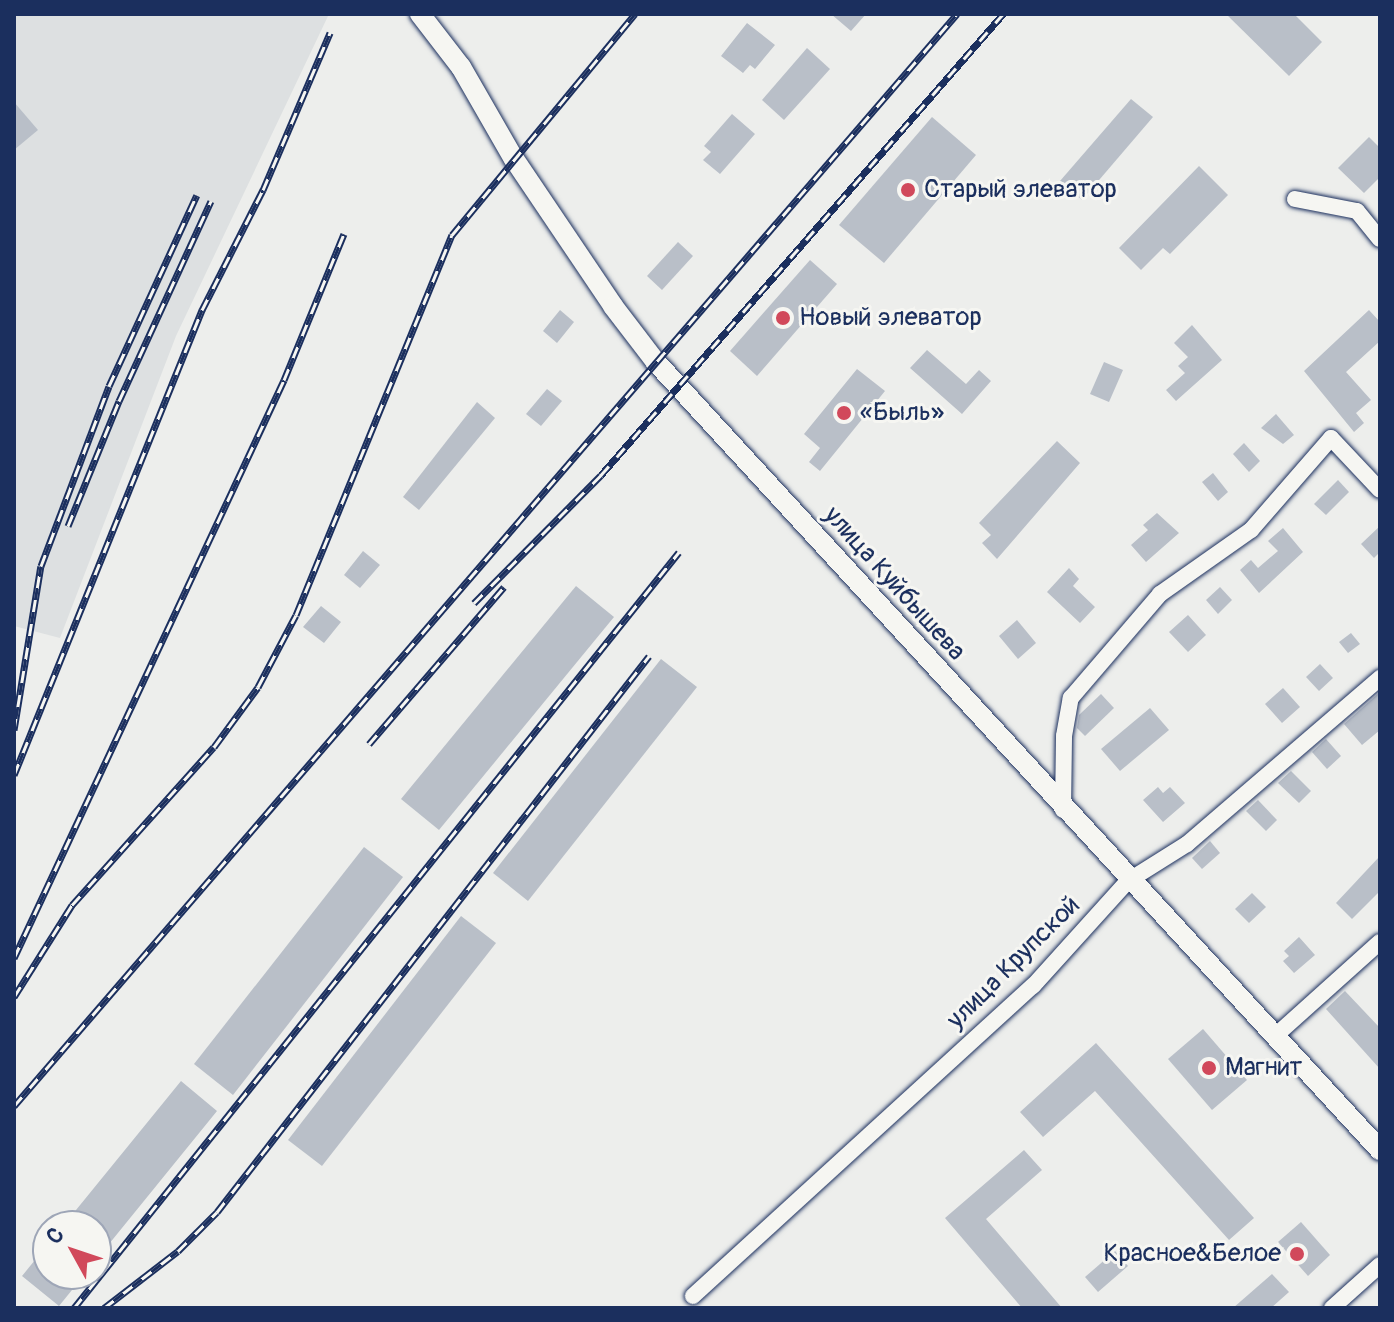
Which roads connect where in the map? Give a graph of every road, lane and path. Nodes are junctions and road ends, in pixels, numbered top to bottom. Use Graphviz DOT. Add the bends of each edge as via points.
graph roads {
  1 [pos="420,14"];
  2 [pos="1295,199"];
  3 [pos="1380,239"];
  4 [pos="1380,490"];
  5 [pos="1380,678"];
  6 [pos="1063,810"];
  7 [pos="1128,881"];
  8 [pos="1380,942"];
  9 [pos="1274,1037"];
  10 [pos="1380,1150"];
  11 [pos="1380,1265"];
  12 [pos="693,1296"];
  13 [pos="1332,1308"];
  1 -- 6 [label="street, улица Куйбышева" via="461,67 514,159 655,361"];
  2 -- 3 [label="street" via="1357,211"];
  4 -- 6 [label="street" via="1331,438 1251,530 1160,594 1071,698 1064,736"];
  5 -- 7 [label="street, улица Крупской" via="1187,844"];
  6 -- 7 [label="street, улица Куйбышева"];
  7 -- 9 [label="street, улица Куйбышева"];
  7 -- 12 [label="street, улица Крупской" via="1033,986"];
  8 -- 9 [label="street"];
  9 -- 10 [label="street, улица Куйбышева"];
  11 -- 13 [label="street"];
}
